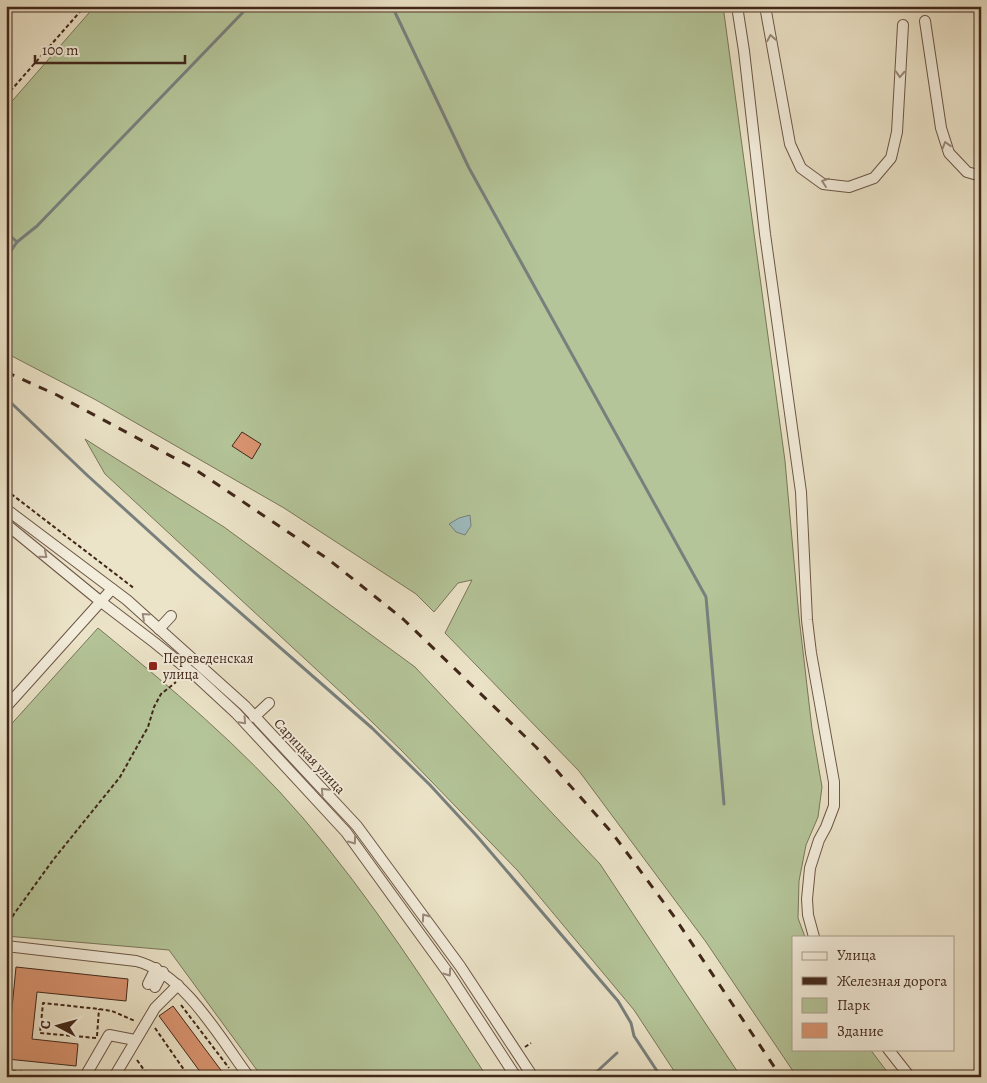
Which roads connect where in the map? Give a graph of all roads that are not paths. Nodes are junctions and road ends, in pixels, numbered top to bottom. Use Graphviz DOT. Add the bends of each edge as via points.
graph roads {
  1 [pos="737,6"];
  2 [pos="765,6"];
  3 [pos="925,21"];
  4 [pos="903,25"];
  5 [pos="981,176"];
  6 [pos="6,508"];
  7 [pos="6,524"];
  8 [pos="112,589"];
  9 [pos="100,602"];
  10 [pos="171,616"];
  11 [pos="159,629"];
  12 [pos="269,703"];
  13 [pos="6,706"];
  14 [pos="254,717"];
  15 [pos="814,936"];
  16 [pos="8,951"];
  17 [pos="159,970"];
  18 [pos="152,986"];
  19 [pos="175,989"];
  20 [pos="135,1040"];
  21 [pos="889,1050"];
  22 [pos="93,1077"];
  23 [pos="114,1077"];
  24 [pos="249,1077"];
  25 [pos="516,1077"];
  26 [pos="533,1077"];
  27 [pos="910,1077"];
  1 -- 15 [label="street" via="801,492 811,653 834,782 834,806 819,840 809,875 808,916"];
  4 -- 2 [label="street, one-way" via="897,132 891,158 874,178 849,187 822,184 801,168 790,144"];
  5 -- 3 [label="street, one-way" via="967,172 948,153 941,128"];
  6 -- 8 [label="street, Сарицкая улица"];
  7 -- 9 [label="street, Сарицкая улица, one-way"];
  8 -- 9 [label="street"];
  11 -- 8 [label="street, Сарицкая улица, one-way"];
  9 -- 13 [label="street"];
  9 -- 25 [label="street, Сарицкая улица, one-way" via="196,676 236,713 346,832 449,974"];
  10 -- 11 [label="street"];
  11 -- 14 [label="street, Сарицкая улица"];
  12 -- 14 [label="street"];
  26 -- 14 [label="street, Сарицкая улица, one-way" via="460,966 356,826"];
  16 -- 17 [label="street" via="136,961"];
  17 -- 18 [label="street"];
  17 -- 19 [label="street"];
  19 -- 20 [label="street" via="154,1008"];
  19 -- 24 [label="street" via="194,1001"];
  20 -- 22 [label="street" via="109,1035 87,1073"];
  20 -- 23 [label="street"];
  21 -- 27 [label="street"];
}
